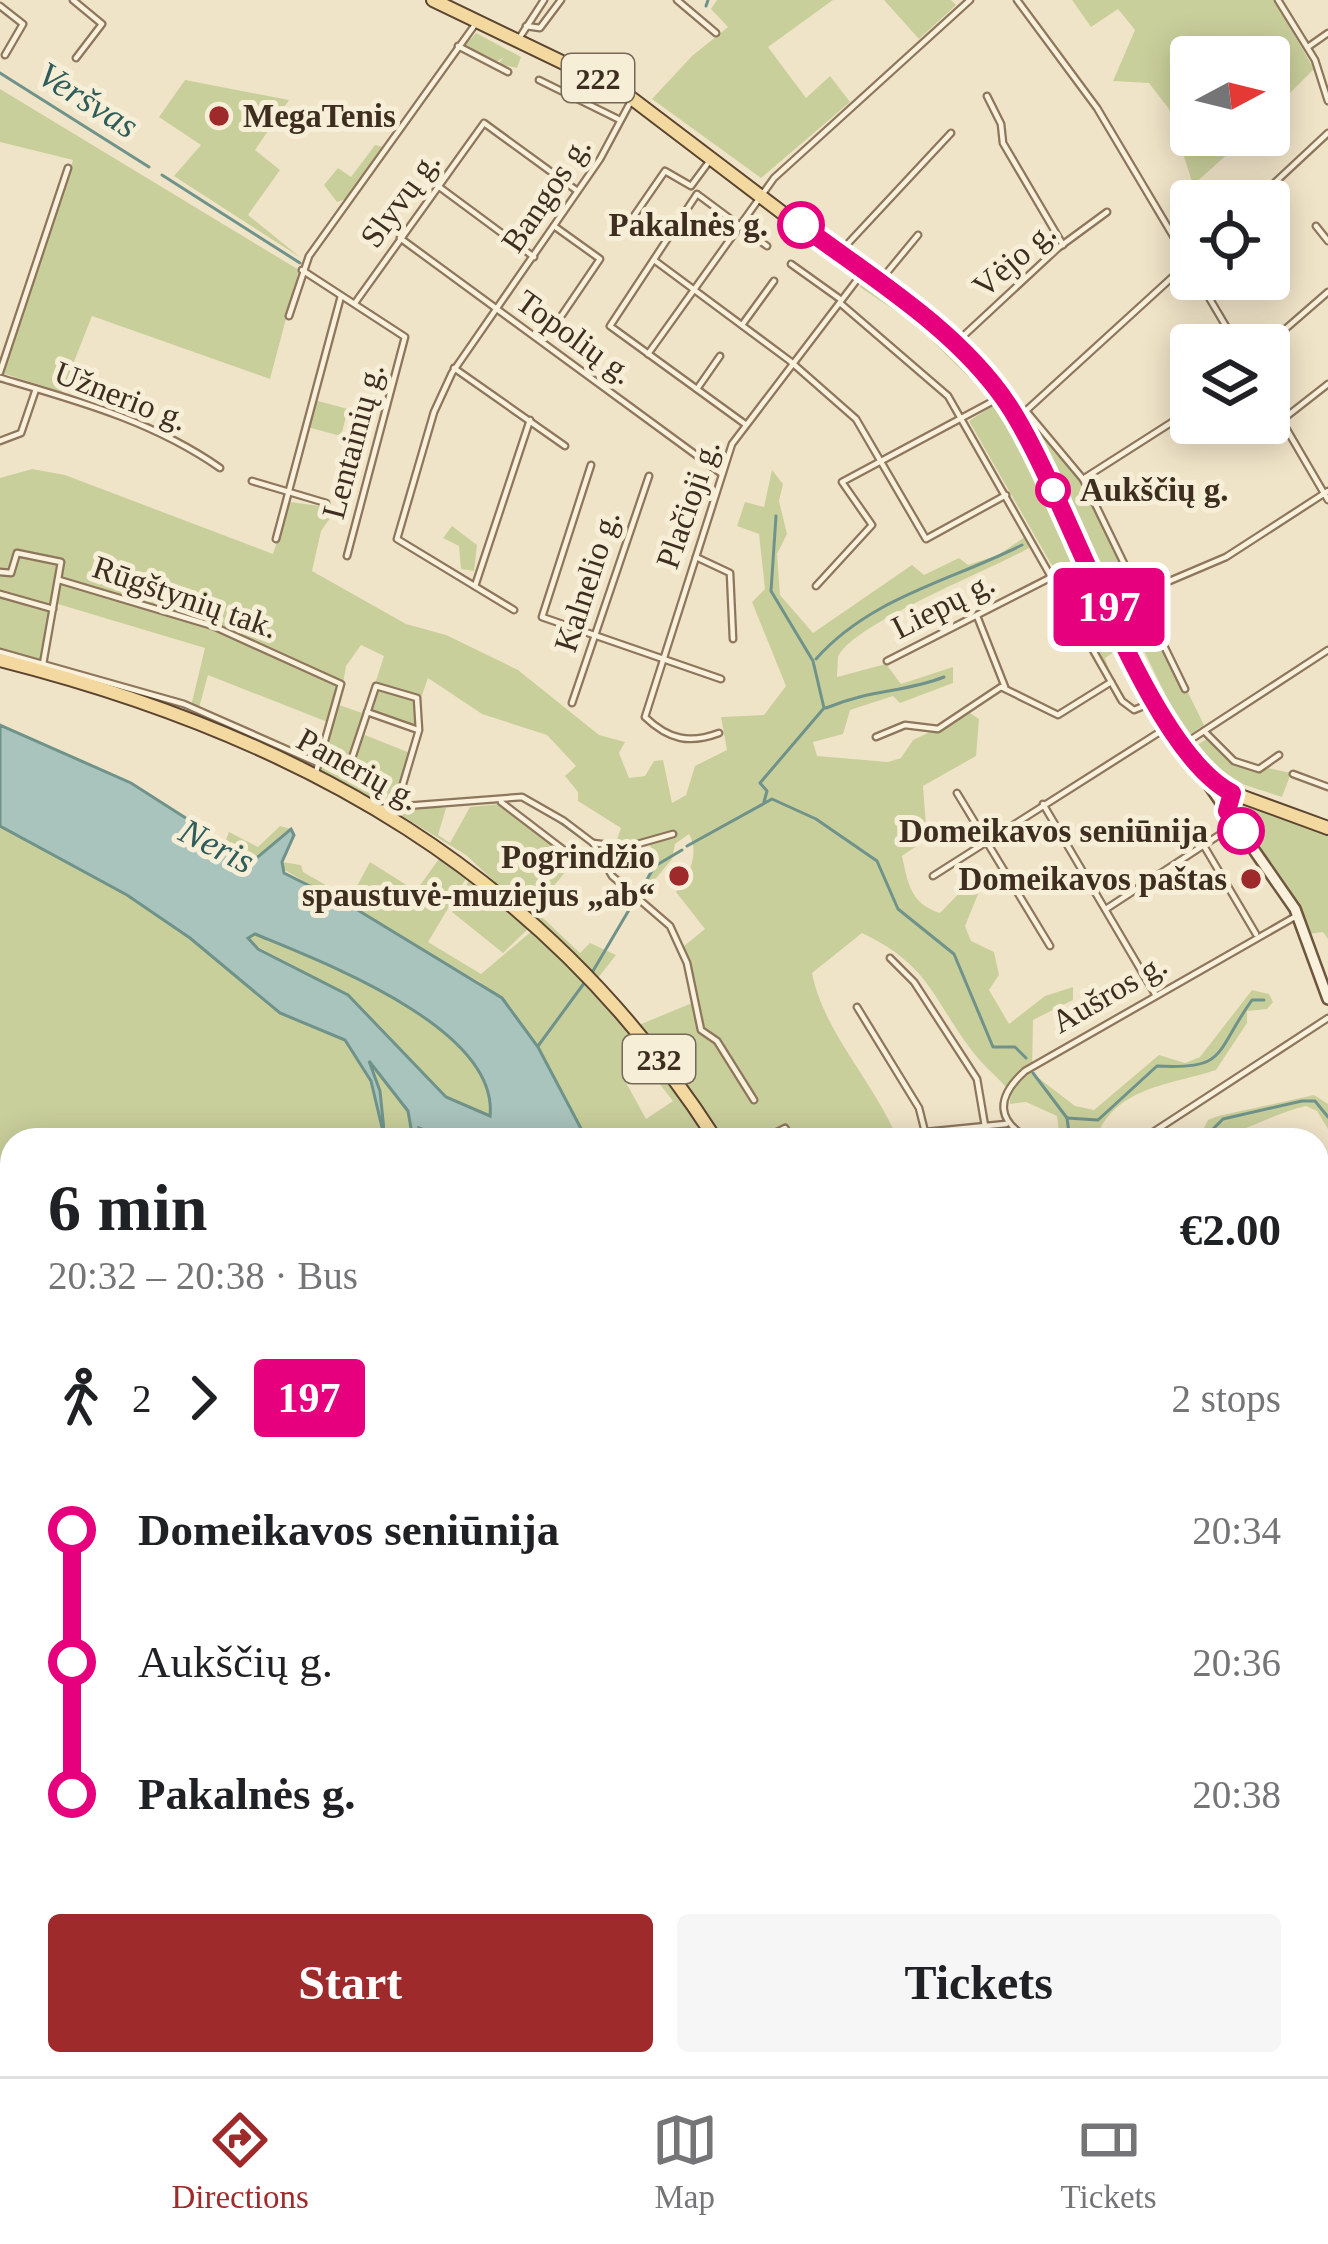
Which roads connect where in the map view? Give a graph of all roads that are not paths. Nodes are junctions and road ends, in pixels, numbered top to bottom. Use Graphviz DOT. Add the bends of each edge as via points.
graph roads {
  1 [pos="74,0"];
  2 [pos="433,0"];
  3 [pos="544,0"];
  4 [pos="561,0"];
  5 [pos="677,0"];
  6 [pos="970,0"];
  7 [pos="1017,0"];
  8 [pos="1278,0"];
  9 [pos="0,6"];
  10 [pos="477,21"];
  11 [pos="526,26"];
  12 [pos="1328,33"];
  13 [pos="716,34"];
  14 [pos="518,40"];
  15 [pos="458,46"];
  16 [pos="1308,47"];
  17 [pos="5,55"];
  18 [pos="76,58"];
  19 [pos="508,72"];
  20 [pos="1325,77"];
  21 [pos="539,80"];
  22 [pos="987,96"];
  23 [pos="633,98"];
  24 [pos="1328,101"];
  25 [pos="622,120"];
  26 [pos="951,133"];
  27 [pos="1328,133"];
  28 [pos="712,157"];
  29 [pos="68,168"];
  30 [pos="774,178"];
  31 [pos="1278,180"];
  32 [pos="746,184"];
  33 [pos="438,186"];
  34 [pos="578,192"];
  35 [pos="761,195"];
  36 [pos="1107,212"];
  37 [pos="739,225"];
  38 [pos="554,226"];
  39 [pos="627,226"];
  40 [pos="1316,226"];
  41 [pos="1170,230"];
  42 [pos="918,235"];
  43 [pos="400,238"];
  44 [pos="1328,241"];
  45 [pos="1063,245"];
  46 [pos="767,246"];
  47 [pos="840,254"];
  48 [pos="534,257"];
  49 [pos="654,260"];
  50 [pos="791,264"];
  51 [pos="302,270"];
  52 [pos="863,272"];
  53 [pos="774,281"];
  54 [pos="1170,281"];
  55 [pos="879,284"];
  56 [pos="694,290"];
  57 [pos="1328,292"];
  58 [pos="341,296"];
  59 [pos="841,302"];
  60 [pos="355,304"];
  61 [pos="496,309"];
  62 [pos="562,315"];
  63 [pos="289,316"];
  64 [pos="742,325"];
  65 [pos="1290,325"];
  66 [pos="955,344"];
  67 [pos="648,354"];
  68 [pos="720,356"];
  69 [pos="793,364"];
  70 [pos="453,370"];
  71 [pos="0,375"];
  72 [pos="1328,384"];
  73 [pos="36,388"];
  74 [pos="698,389"];
  75 [pos="1001,395"];
  76 [pos="1290,415"];
  77 [pos="1022,416"];
  78 [pos="962,417"];
  79 [pos="530,420"];
  80 [pos="1170,423"];
  81 [pos="745,424"];
  82 [pos="1290,434"];
  83 [pos="0,441"];
  84 [pos="565,446"];
  85 [pos="881,460"];
  86 [pos="591,465"];
  87 [pos="220,468"];
  88 [pos="722,474"];
  89 [pos="649,476"];
  90 [pos="1083,479"];
  91 [pos="252,481"];
  92 [pos="288,492"];
  93 [pos="1006,495"];
  94 [pos="1327,495"];
  95 [pos="326,503"];
  96 [pos="276,539"];
  97 [pos="347,556"];
  98 [pos="696,557"];
  99 [pos="1086,559"];
  100 [pos="0,572"];
  101 [pos="1053,575"];
  102 [pos="58,580"];
  103 [pos="475,586"];
  104 [pos="816,586"];
  105 [pos="0,594"];
  106 [pos="1139,594"];
  107 [pos="53,609"];
  108 [pos="514,610"];
  109 [pos="977,616"];
  110 [pos="595,633"];
  111 [pos="733,639"];
  112 [pos="1328,650"];
  113 [pos="663,655"];
  114 [pos="0,656"];
  115 [pos="886,661"];
  116 [pos="43,667"];
  117 [pos="721,679"];
  118 [pos="1111,682"];
  119 [pos="1004,687"];
  120 [pos="1185,689"];
  121 [pos="1154,701"];
  122 [pos="572,703"];
  123 [pos="367,712"];
  124 [pos="1168,726"];
  125 [pos="418,730"];
  126 [pos="1204,731"];
  127 [pos="719,733"];
  128 [pos="876,737"];
  129 [pos="1182,746"];
  130 [pos="1280,754"];
  131 [pos="353,755"];
  132 [pos="318,768"];
  133 [pos="1201,773"];
  134 [pos="1293,774"];
  135 [pos="1328,787"];
  136 [pos="957,793"];
  137 [pos="1232,793"];
  138 [pos="498,800"];
  139 [pos="397,804"];
  140 [pos="1043,804"];
  141 [pos="379,808"];
  142 [pos="1227,811"];
  143 [pos="1236,824"];
  144 [pos="1328,828"];
  145 [pos="673,834"];
  146 [pos="986,839"];
  147 [pos="593,844"];
  148 [pos="1204,846"];
  149 [pos="577,860"];
  150 [pos="933,876"];
  151 [pos="1106,909"];
  152 [pos="1298,915"];
  153 [pos="1256,936"];
  154 [pos="1050,946"];
  155 [pos="890,958"];
  156 [pos="1155,994"];
  157 [pos="1328,999"];
  158 [pos="857,1007"];
  159 [pos="1328,1018"];
  160 [pos="754,1100"];
  161 [pos="1006,1124"];
  162 [pos="985,1126"];
  163 [pos="707,1128"];
  164 [pos="924,1128"];
  165 [pos="973,1128"];
  166 [pos="1012,1128"];
  167 [pos="1159,1128"];
  1 -- 18 [label="street" via="102,24"];
  2 -- 10 [label="main road, 222"];
  3 -- 11 [label="street"];
  4 -- 11 [label="street" via="540,28"];
  5 -- 13 [label="street"];
  6 -- 30 [label="street"];
  7 -- 41 [label="street" via="1097,108"];
  8 -- 16 [label="street"];
  9 -- 17 [label="street" via="24,29"];
  10 -- 14 [label="main road, 222"];
  10 -- 15 [label="street"];
  11 -- 14 [label="street"];
  12 -- 16 [label="street"];
  14 -- 23 [label="main road, 222"];
  15 -- 19 [label="street"];
  15 -- 51 [label="street"];
  16 -- 20 [label="street"];
  20 -- 24 [label="street"];
  21 -- 25 [label="street"];
  22 -- 45 [label="street" via="1004,143"];
  23 -- 25 [label="street, Bangos g."];
  23 -- 28 [label="main road, 222"];
  25 -- 34 [label="street, Bangos g."];
  26 -- 47 [label="street"];
  27 -- 31 [label="street"];
  28 -- 32 [label="main road, 222"];
  28 -- 39 [label="street" via="691,186 667,170"];
  29 -- 71 [label="street"];
  30 -- 32 [label="street"];
  30 -- 35 [label="street"];
  32 -- 35 [label="main road, 222"];
  33 -- 34 [label="street, Slyvų g." via="484,123"];
  33 -- 43 [label="street, Slyvų g."];
  33 -- 48 [label="street"];
  34 -- 38 [label="street, Bangos g."];
  35 -- 37 [label="street"];
  35 -- 47 [label="main road, 222"];
  36 -- 45 [label="street, Vėjo g."];
  37 -- 46 [label="street"];
  37 -- 49 [label="street" via="697,194"];
  37 -- 56 [label="street"];
  38 -- 48 [label="street, Bangos g."];
  38 -- 62 [label="street" via="600,260"];
  40 -- 44 [label="street"];
  42 -- 55 [label="street"];
  43 -- 60 [label="street, Slyvų g."];
  43 -- 61 [label="street, Topolių g."];
  45 -- 66 [label="street, Vėjo g."];
  47 -- 52 [label="main road, 222"];
  48 -- 61 [label="street, Bangos g."];
  49 -- 56 [label="street"];
  49 -- 67 [label="street" via="610,326"];
  50 -- 59 [label="street"];
  51 -- 58 [label="street"];
  51 -- 63 [label="street"];
  52 -- 55 [label="main road, 222"];
  52 -- 59 [label="street, Plačioji g."];
  53 -- 64 [label="street"];
  54 -- 77 [label="street"];
  55 -- 66 [label="main road, 222"];
  56 -- 64 [label="street"];
  56 -- 67 [label="street"];
  57 -- 65 [label="street"];
  58 -- 60 [label="street"];
  58 -- 92 [label="street"];
  59 -- 69 [label="street, Plačioji g."];
  59 -- 78 [label="street"];
  60 -- 97 [label="street, Lentainių g." via="405,338"];
  61 -- 70 [label="street, Bangos g."];
  61 -- 88 [label="street, Topolių g."];
  64 -- 69 [label="street"];
  66 -- 75 [label="main road, 222"];
  67 -- 74 [label="street"];
  68 -- 74 [label="street"];
  69 -- 81 [label="street, Plačioji g."];
  69 -- 85 [label="street" via="856,419"];
  70 -- 79 [label="street"];
  70 -- 103 [label="street" via="397,539"];
  71 -- 73 [label="street, Užnerio g."];
  72 -- 76 [label="street"];
  73 -- 83 [label="street" via="21,434"];
  73 -- 87 [label="street, Užnerio g." via="177,437"];
  74 -- 81 [label="street"];
  75 -- 77 [label="main road, 222"];
  75 -- 78 [label="street"];
  77 -- 90 [label="street"];
  77 -- 99 [label="main road, 222"];
  78 -- 85 [label="street"];
  78 -- 93 [label="street"];
  79 -- 84 [label="street"];
  79 -- 103 [label="street"];
  80 -- 90 [label="street"];
  81 -- 88 [label="street, Plačioji g."];
  82 -- 94 [label="street"];
  85 -- 93 [label="street" via="926,539"];
  85 -- 104 [label="street" via="842,482 872,525"];
  86 -- 110 [label="street" via="542,617"];
  88 -- 98 [label="street, Plačioji g."];
  89 -- 110 [label="street, Kalnelio g."];
  90 -- 106 [label="street"];
  91 -- 92 [label="street"];
  92 -- 95 [label="street"];
  92 -- 96 [label="street"];
  93 -- 101 [label="street"];
  94 -- 106 [label="street" via="1226,557"];
  98 -- 111 [label="street" via="729,570"];
  98 -- 113 [label="street, Plačioji g."];
  99 -- 101 [label="street, Liepų g."];
  99 -- 121 [label="main road, 222"];
  100 -- 102 [label="street" via="11,573 17,553 61,562"];
  101 -- 109 [label="street, Liepų g."];
  101 -- 118 [label="street"];
  102 -- 107 [label="street"];
  102 -- 132 [label="street, Rūgštynių tak." via="213,626 341,684"];
  103 -- 108 [label="street"];
  105 -- 107 [label="street"];
  106 -- 120 [label="street"];
  107 -- 116 [label="street"];
  109 -- 115 [label="street, Liepų g."];
  109 -- 119 [label="street"];
  110 -- 113 [label="street"];
  110 -- 122 [label="street, Kalnelio g."];
  112 -- 126 [label="street"];
  113 -- 117 [label="street"];
  113 -- 127 [label="street, Plačioji g." via="645,718 692,742"];
  114 -- 116 [label="main road, Panerių g. / 232"];
  116 -- 132 [label="main road, Panerių g. / 232"];
  118 -- 119 [label="street" via="1055,715"];
  118 -- 121 [label="street" via="1129,709"];
  119 -- 128 [label="street" via="938,729 905,725"];
  121 -- 124 [label="main road, 222"];
  123 -- 125 [label="street"];
  123 -- 125 [label="street" via="376,686 413,697"];
  123 -- 131 [label="street"];
  124 -- 129 [label="main road, 222"];
  124 -- 140 [label="street"];
  125 -- 139 [label="street"];
  126 -- 129 [label="street"];
  126 -- 130 [label="street" via="1240,764 1258,769"];
  129 -- 133 [label="main road, 222"];
  132 -- 141 [label="main road, Panerių g. / 232"];
  133 -- 137 [label="main road, 222"];
  133 -- 142 [label="main road"];
  134 -- 135 [label="street"];
  136 -- 146 [label="street"];
  137 -- 142 [label="main road"];
  137 -- 144 [label="main road, 222"];
  138 -- 139 [label="street"];
  138 -- 147 [label="street" via="528,799"];
  138 -- 149 [label="street"];
  139 -- 141 [label="street"];
  140 -- 146 [label="street"];
  140 -- 151 [label="street"];
  141 -- 163 [label="main road, Panerių g. / 232" via="492,886 572,959"];
  142 -- 143 [label="main road"];
  143 -- 148 [label="street"];
  143 -- 152 [label="main road"];
  145 -- 147 [label="street" via="627,847"];
  146 -- 150 [label="street"];
  146 -- 154 [label="street"];
  147 -- 160 [label="street" via="612,876 670,926 701,1030 717,1041"];
  148 -- 151 [label="street"];
  148 -- 153 [label="street"];
  151 -- 156 [label="street"];
  152 -- 153 [label="street, Aušros g."];
  152 -- 157 [label="main road"];
  153 -- 156 [label="street, Aušros g."];
  155 -- 162 [label="street" via="977,1079"];
  156 -- 161 [label="street, Aušros g." via="1016,1079 1005,1099"];
  158 -- 164 [label="street"];
  159 -- 167 [label="street"];
  161 -- 162 [label="street"];
  161 -- 166 [label="street"];
  162 -- 165 [label="street"];
}
